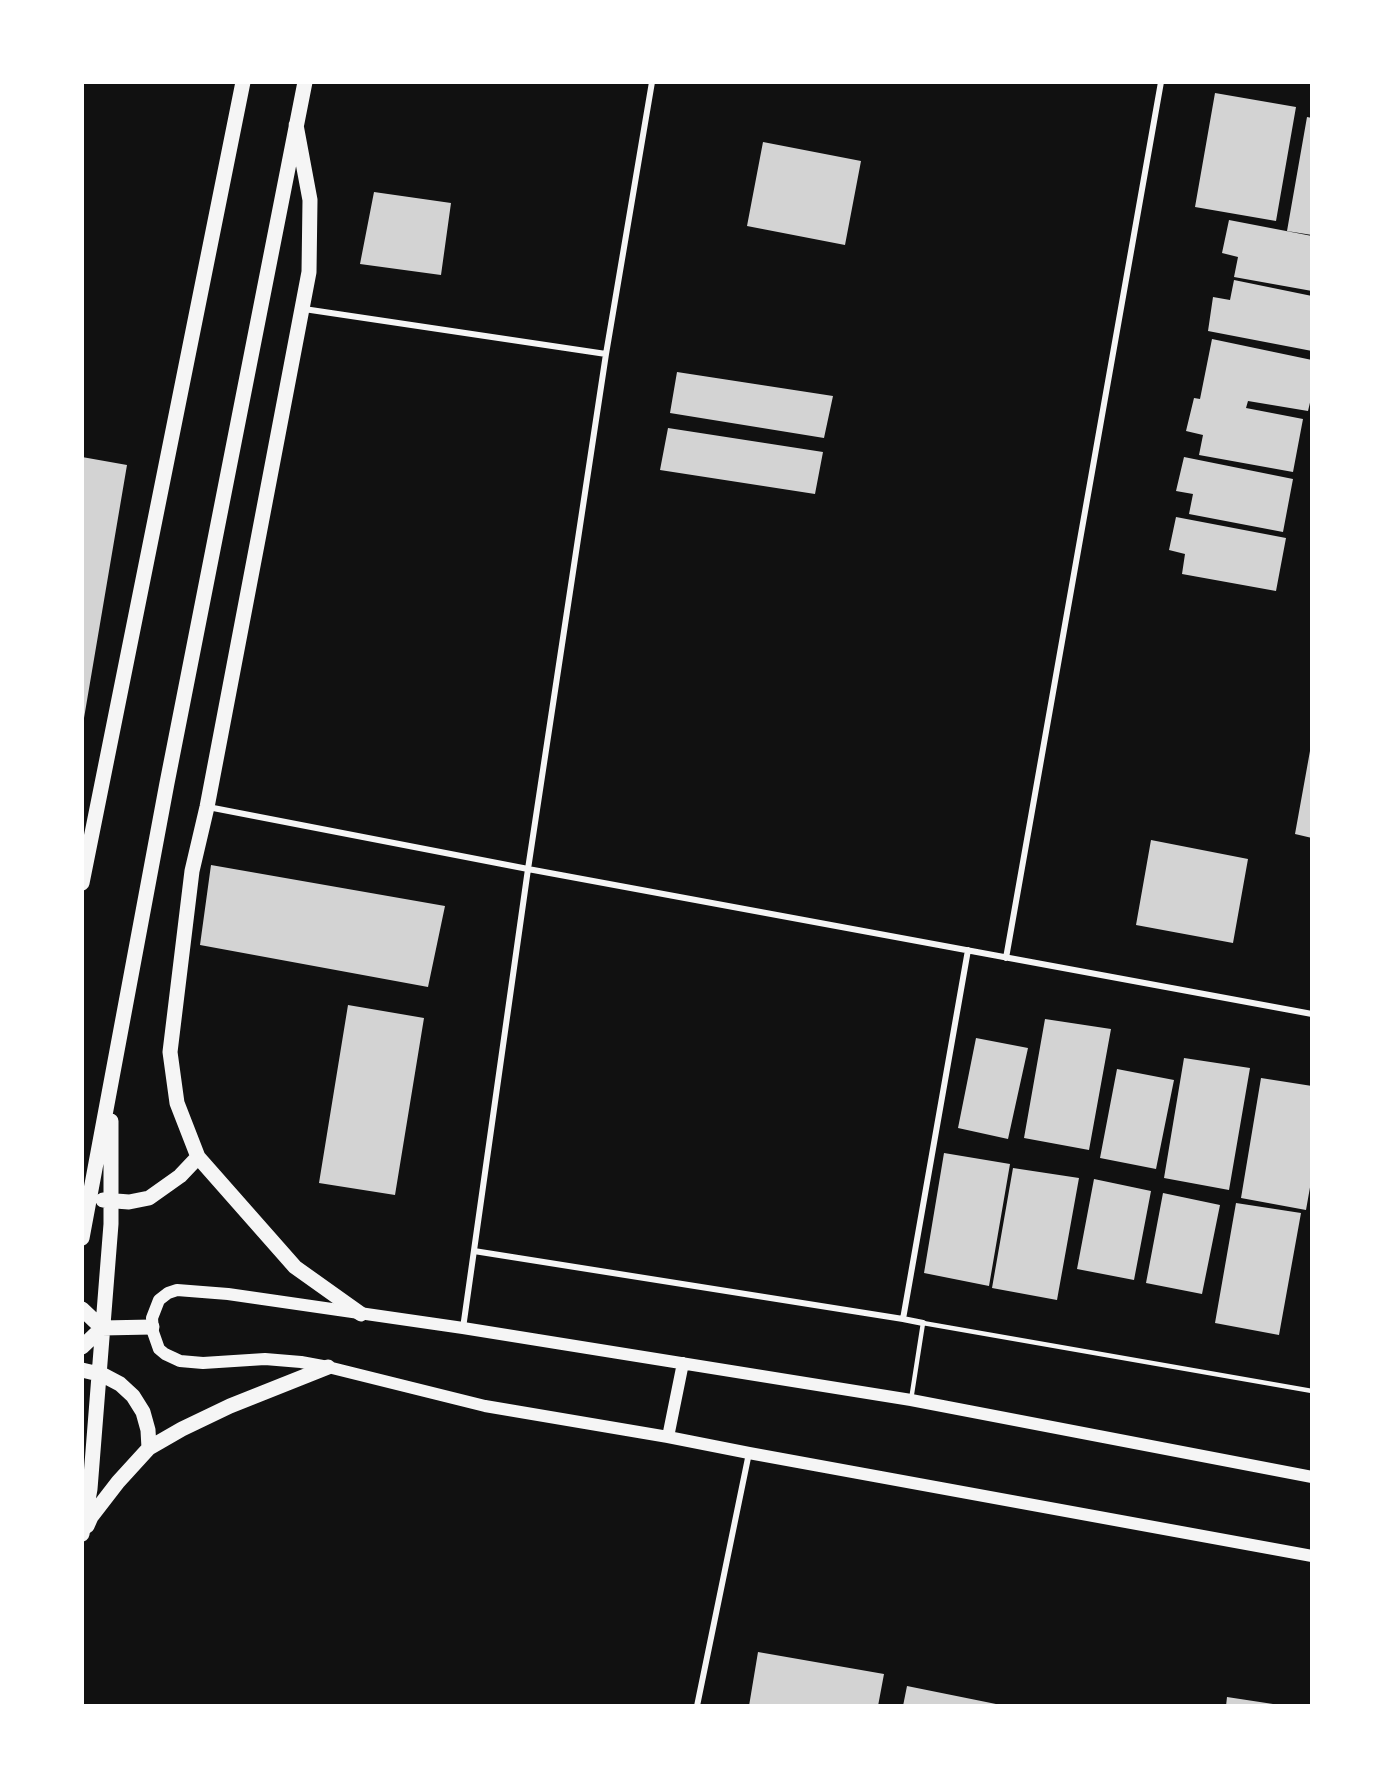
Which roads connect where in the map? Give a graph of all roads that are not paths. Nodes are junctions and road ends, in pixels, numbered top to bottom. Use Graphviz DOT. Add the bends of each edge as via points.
graph roads {
  1 [pos="243,82"];
  2 [pos="305,82"];
  3 [pos="652,82"];
  4 [pos="1161,82"];
  5 [pos="296,125"];
  6 [pos="302,309"];
  7 [pos="606,354"];
  8 [pos="207,807"];
  9 [pos="528,869"];
  10 [pos="82,883"];
  11 [pos="968,951"];
  12 [pos="1006,958"];
  13 [pos="1311,1014"];
  14 [pos="111,1082"];
  15 [pos="198,1157"];
  16 [pos="82,1186"];
  17 [pos="82,1238"];
  18 [pos="474,1251"];
  19 [pos="82,1309"];
  20 [pos="361,1314"];
  21 [pos="903,1319"];
  22 [pos="923,1323"];
  23 [pos="152,1327"];
  24 [pos="463,1328"];
  25 [pos="102,1329"];
  26 [pos="82,1347"];
  27 [pos="683,1363"];
  28 [pos="328,1367"];
  29 [pos="82,1370"];
  30 [pos="1311,1391"];
  31 [pos="911,1400"];
  32 [pos="668,1437"];
  33 [pos="149,1448"];
  34 [pos="749,1454"];
  35 [pos="1311,1477"];
  36 [pos="82,1534"];
  37 [pos="1311,1556"];
  38 [pos="697,1706"];
  1 -- 10 [label="main road"];
  2 -- 5 [label="main road"];
  3 -- 7 [label="street"];
  4 -- 12 [label="street"];
  5 -- 6 [label="main road" via="310,200 309,272"];
  5 -- 14 [label="main road"];
  6 -- 7 [label="street"];
  6 -- 8 [label="main road"];
  7 -- 9 [label="street"];
  8 -- 9 [label="street"];
  8 -- 15 [label="main road" via="192,871 170,1052 177,1103"];
  9 -- 11 [label="street"];
  9 -- 18 [label="street"];
  11 -- 12 [label="street"];
  11 -- 21 [label="street"];
  12 -- 13 [label="street"];
  14 -- 17 [label="main road"];
  14 -- 36 [label="main road" via="111,1224 90,1489"];
  15 -- 16 [label="main road" via="168,1186 144,1200 106,1202"];
  15 -- 20 [label="main road" via="295,1267"];
  18 -- 21 [label="street"];
  18 -- 24 [label="street"];
  19 -- 25 [label="main road"];
  20 -- 23 [label="main road" via="177,1290 156,1305"];
  20 -- 24 [label="main road"];
  21 -- 22 [label="street"];
  22 -- 30 [label="lane"];
  22 -- 31 [label="lane"];
  23 -- 25 [label="main road"];
  23 -- 28 [label="main road" via="159,1348 180,1360 203,1363 272,1359"];
  24 -- 27 [label="main road"];
  25 -- 26 [label="main road"];
  27 -- 31 [label="main road"];
  27 -- 32 [label="main road"];
  28 -- 32 [label="main road" via="485,1406"];
  28 -- 33 [label="main road" via="230,1406"];
  29 -- 33 [label="main road" via="104,1375 133,1396 143,1412"];
  31 -- 35 [label="main road"];
  32 -- 34 [label="main road"];
  33 -- 36 [label="main road" via="118,1482"];
  34 -- 37 [label="main road"];
  34 -- 38 [label="street"];
}
